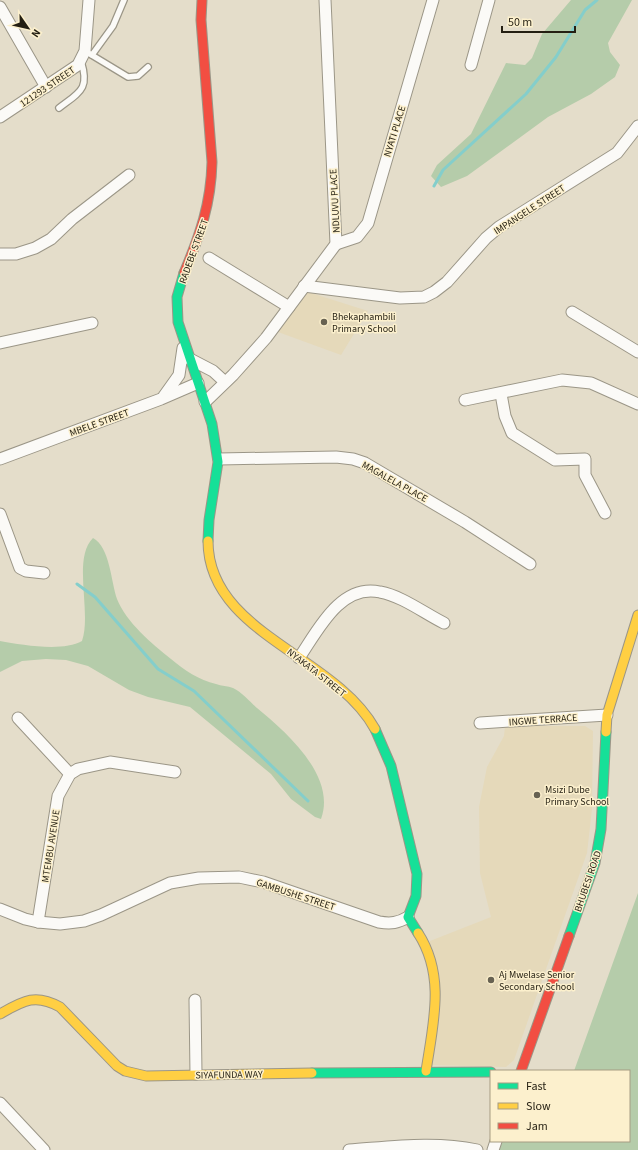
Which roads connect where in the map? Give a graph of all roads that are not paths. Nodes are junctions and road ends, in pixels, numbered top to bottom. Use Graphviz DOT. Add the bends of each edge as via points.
graph roads {
  1 [pos="89,0"];
  2 [pos="124,0"];
  3 [pos="202,0"];
  4 [pos="325,0"];
  5 [pos="433,0"];
  6 [pos="489,0"];
  7 [pos="0,7"];
  8 [pos="89,52"];
  9 [pos="81,61"];
  10 [pos="471,65"];
  11 [pos="148,67"];
  12 [pos="46,87"];
  13 [pos="59,108"];
  14 [pos="0,117"];
  15 [pos="638,126"];
  16 [pos="129,175"];
  17 [pos="336,244"];
  18 [pos="0,254"];
  19 [pos="209,258"];
  20 [pos="304,286"];
  21 [pos="289,307"];
  22 [pos="572,312"];
  23 [pos="92,324"];
  24 [pos="0,343"];
  25 [pos="183,345"];
  26 [pos="638,352"];
  27 [pos="188,358"];
  28 [pos="225,382"];
  29 [pos="198,383"];
  30 [pos="501,394"];
  31 [pos="161,399"];
  32 [pos="465,400"];
  33 [pos="205,402"];
  34 [pos="638,404"];
  35 [pos="0,458"];
  36 [pos="219,459"];
  37 [pos="605,513"];
  38 [pos="0,514"];
  39 [pos="530,564"];
  40 [pos="44,573"];
  41 [pos="638,615"];
  42 [pos="444,623"];
  43 [pos="299,658"];
  44 [pos="607,715"];
  45 [pos="18,718"];
  46 [pos="480,723"];
  47 [pos="175,772"];
  48 [pos="70,774"];
  49 [pos="0,909"];
  50 [pos="408,917"];
  51 [pos="38,922"];
  52 [pos="195,1000"];
  53 [pos="0,1014"];
  54 [pos="522,1070"];
  55 [pos="426,1071"];
  56 [pos="490,1072"];
  57 [pos="196,1074"];
  58 [pos="0,1103"];
  59 [pos="398,1148"];
  60 [pos="44,1150"];
  61 [pos="349,1150"];
  62 [pos="477,1150"];
  1 -- 8 [label="street, 121293 STREET"];
  2 -- 8 [label="lane" via="102,44"];
  3 -- 25 [label="street, RADEBE STREET" via="201,20 212,181 204,222 179,289 176,305"];
  4 -- 17 [label="street, NDLUVU PLACE"];
  5 -- 17 [label="street, NYATI PLACE" via="368,223 357,237"];
  6 -- 10 [label="street"];
  7 -- 12 [label="street"];
  8 -- 9 [label="street, 121293 STREET"];
  8 -- 11 [label="lane" via="128,77 138,76"];
  9 -- 12 [label="street, 121293 STREET" via="75,68"];
  9 -- 13 [label="lane" via="86,75 85,82 77,94"];
  12 -- 14 [label="street, 121293 STREET"];
  15 -- 20 [label="street, IMPANGELE STREET" via="617,153 499,227 447,282 424,297 400,298"];
  16 -- 18 [label="street" via="50,239 22,252"];
  17 -- 20 [label="street, NDLUVU PLACE"];
  19 -- 21 [label="street"];
  20 -- 21 [label="street, NDLUVU PLACE"];
  21 -- 28 [label="street, NDLUVU PLACE" via="266,338"];
  22 -- 26 [label="street"];
  23 -- 24 [label="street"];
  25 -- 27 [label="street, RADEBE STREET"];
  25 -- 31 [label="street" via="179,375"];
  27 -- 28 [label="street" via="213,371"];
  27 -- 29 [label="street, RADEBE STREET"];
  28 -- 33 [label="street, NDLUVU PLACE"];
  29 -- 31 [label="street, MBELE STREET"];
  29 -- 33 [label="street, RADEBE STREET"];
  30 -- 32 [label="street"];
  30 -- 34 [label="street" via="548,382 574,381 591,383"];
  30 -- 37 [label="street" via="505,416 512,433 555,460 585,459 585,475"];
  31 -- 35 [label="street, MBELE STREET"];
  33 -- 36 [label="street, NYAKATA STREET"];
  36 -- 39 [label="street, MAGALELA PLACE" via="336,457 366,463"];
  36 -- 43 [label="street, NYAKATA STREET" via="208,519 207,541 214,576 223,593 242,617"];
  38 -- 40 [label="street" via="20,568"];
  41 -- 44 [label="street, BHUBESI ROAD"];
  42 -- 43 [label="street" via="386,593 370,591 342,601"];
  43 -- 50 [label="street, NYAKATA STREET" via="341,688 361,708 382,744 390,764 416,871 417,898"];
  44 -- 46 [label="street, INGWE TERRACE"];
  44 -- 54 [label="street, BHUBESI ROAD" via="599,847"];
  45 -- 48 [label="street"];
  47 -- 48 [label="street" via="110,762 78,769"];
  48 -- 51 [label="street, MTEMBU AVENUE" via="58,796"];
  49 -- 51 [label="street, GAMBUSHE STREET" via="25,920"];
  50 -- 51 [label="street, GAMBUSHE STREET" via="389,924 379,922 263,882 238,877 199,878 170,883 84,921 60,924"];
  50 -- 55 [label="street" via="425,943 435,978 437,999"];
  52 -- 57 [label="street"];
  53 -- 57 [label="street, SIYAFUNDA WAY" via="30,999 46,1000 60,1007 124,1071 146,1076"];
  55 -- 56 [label="street, SIYAFUNDA WAY"];
  55 -- 57 [label="street, SIYAFUNDA WAY"];
  58 -- 60 [label="street"];
  59 -- 61 [label="street"];
  59 -- 62 [label="street" via="456,1146"];
}
